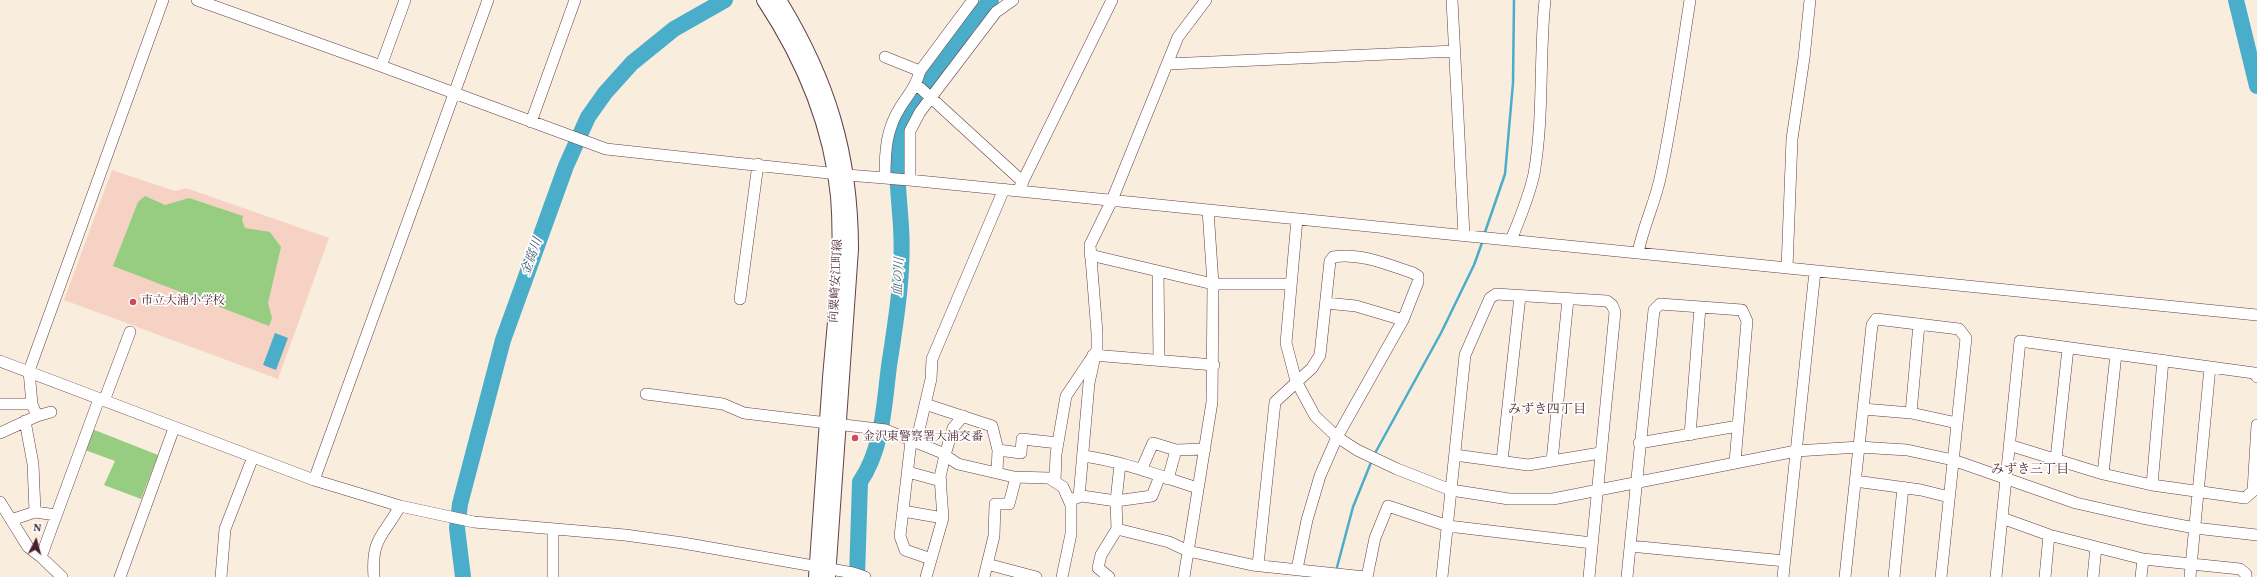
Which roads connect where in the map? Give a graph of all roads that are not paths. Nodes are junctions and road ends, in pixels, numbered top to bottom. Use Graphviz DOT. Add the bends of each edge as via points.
graph roads {
  1 [pos="163,0"];
  2 [pos="197,0"];
  3 [pos="405,0"];
  4 [pos="488,0"];
  5 [pos="575,0"];
  6 [pos="764,0"];
  7 [pos="778,0"];
  8 [pos="973,0"];
  9 [pos="1013,0"];
  10 [pos="1112,0"];
  11 [pos="1206,0"];
  12 [pos="1452,0"];
  13 [pos="1545,0"];
  14 [pos="1690,0"];
  15 [pos="1810,0"];
  16 [pos="1455,51"];
  17 [pos="802,53"];
  18 [pos="885,57"];
  19 [pos="1168,64"];
  20 [pos="382,66"];
  21 [pos="920,71"];
  22 [pos="917,85"];
  23 [pos="454,93"];
  24 [pos="932,97"];
  25 [pos="531,122"];
  26 [pos="758,164"];
  27 [pos="841,175"];
  28 [pos="886,177"];
  29 [pos="910,180"];
  30 [pos="1020,186"];
  31 [pos="1004,189"];
  32 [pos="1112,200"];
  33 [pos="1208,210"];
  34 [pos="1297,219"];
  35 [pos="1469,236"];
  36 [pos="1511,240"];
  37 [pos="1638,253"];
  38 [pos="1090,255"];
  39 [pos="1787,268"];
  40 [pos="1158,271"];
  41 [pos="1815,271"];
  42 [pos="1213,284"];
  43 [pos="1291,284"];
  44 [pos="1520,296"];
  45 [pos="740,299"];
  46 [pos="1568,299"];
  47 [pos="1326,303"];
  48 [pos="1700,307"];
  49 [pos="2257,315"];
  50 [pos="1403,320"];
  51 [pos="1919,324"];
  52 [pos="130,332"];
  53 [pos="2068,348"];
  54 [pos="2116,354"];
  55 [pos="1094,355"];
  56 [pos="1159,360"];
  57 [pos="2163,360"];
  58 [pos="0,361"];
  59 [pos="1214,365"];
  60 [pos="2210,367"];
  61 [pos="29,372"];
  62 [pos="2257,377"];
  63 [pos="1296,381"];
  64 [pos="646,394"];
  65 [pos="102,400"];
  66 [pos="0,404"];
  67 [pos="32,404"];
  68 [pos="925,404"];
  69 [pos="1863,409"];
  70 [pos="51,412"];
  71 [pos="1911,413"];
  72 [pos="37,416"];
  73 [pos="963,416"];
  74 [pos="25,421"];
  75 [pos="1957,423"];
  76 [pos="833,424"];
  77 [pos="2257,425"];
  78 [pos="1738,426"];
  79 [pos="174,428"];
  80 [pos="0,433"];
  81 [pos="1690,434"];
  82 [pos="1337,437"];
  83 [pos="914,442"];
  84 [pos="1058,443"];
  85 [pos="1639,444"];
  86 [pos="2009,445"];
  87 [pos="1859,447"];
  88 [pos="1205,449"];
  89 [pos="998,450"];
  90 [pos="1176,450"];
  91 [pos="1796,451"];
  92 [pos="1600,453"];
  93 [pos="945,455"];
  94 [pos="1455,455"];
  95 [pos="1084,456"];
  96 [pos="253,457"];
  97 [pos="2056,459"];
  98 [pos="1953,460"];
  99 [pos="1502,461"];
  100 [pos="1552,461"];
  101 [pos="1735,462"];
  102 [pos="1120,464"];
  103 [pos="1142,468"];
  104 [pos="908,472"];
  105 [pos="997,472"];
  106 [pos="2103,474"];
  107 [pos="1016,477"];
  108 [pos="1164,477"];
  109 [pos="2006,479"];
  110 [pos="314,480"];
  111 [pos="941,481"];
  112 [pos="1855,481"];
  113 [pos="1055,482"];
  114 [pos="1635,482"];
  115 [pos="2152,485"];
  116 [pos="1198,488"];
  117 [pos="1903,488"];
  118 [pos="1451,490"];
  119 [pos="1597,490"];
  120 [pos="2198,492"];
  121 [pos="1949,497"];
  122 [pos="1074,498"];
  123 [pos="1116,501"];
  124 [pos="0,502"];
  125 [pos="400,506"];
  126 [pos="903,511"];
  127 [pos="35,512"];
  128 [pos="56,515"];
  129 [pos="943,518"];
  130 [pos="2002,518"];
  131 [pos="11,520"];
  132 [pos="1448,526"];
  133 [pos="2195,528"];
  134 [pos="1117,529"];
  135 [pos="553,530"];
  136 [pos="2049,535"];
  137 [pos="2257,535"];
  138 [pos="1592,543"];
  139 [pos="1630,546"];
  140 [pos="2096,547"];
  141 [pos="1188,551"];
  142 [pos="40,557"];
  143 [pos="931,559"];
  144 [pos="2143,559"];
  145 [pos="1785,561"];
  146 [pos="987,564"];
  147 [pos="2191,564"];
  148 [pos="1258,565"];
  149 [pos="1297,569"];
  150 [pos="822,573"];
  151 [pos="860,575"];
  152 [pos="62,577"];
  153 [pos="120,577"];
  154 [pos="221,577"];
  155 [pos="374,577"];
  156 [pos="553,577"];
  157 [pos="926,577"];
  158 [pos="984,577"];
  159 [pos="1036,577"];
  160 [pos="1062,577"];
  161 [pos="1109,577"];
  162 [pos="1184,577"];
  163 [pos="1366,577"];
  164 [pos="1442,577"];
  165 [pos="1589,577"];
  166 [pos="1627,577"];
  167 [pos="1783,577"];
  168 [pos="1845,577"];
  169 [pos="1894,577"];
  170 [pos="1941,577"];
  171 [pos="1996,577"];
  172 [pos="2045,577"];
  173 [pos="2093,577"];
  174 [pos="2142,577"];
  175 [pos="2190,577"];
  176 [pos="2246,577"];
  1 -- 61 [label="street"];
  2 -- 20 [label="street"];
  3 -- 20 [label="street"];
  4 -- 23 [label="street"];
  5 -- 25 [label="street"];
  6 -- 17 [label="main road, 向粟崎安江町線"];
  7 -- 17 [label="main road, 向粟崎安江町線"];
  8 -- 21 [label="street"];
  9 -- 24 [label="street" via="996,12"];
  10 -- 30 [label="street"];
  11 -- 19 [label="street" via="1178,37"];
  12 -- 16 [label="street"];
  13 -- 36 [label="street" via="1539,135 1534,174 1526,206"];
  14 -- 37 [label="street" via="1661,176"];
  15 -- 39 [label="street" via="1792,139"];
  16 -- 19 [label="street"];
  16 -- 35 [label="street"];
  17 -- 27 [label="main road, 向粟崎安江町線" via="830,106"];
  18 -- 21 [label="street"];
  19 -- 32 [label="street"];
  20 -- 23 [label="street"];
  21 -- 22 [label="street"];
  22 -- 24 [label="street"];
  22 -- 28 [label="street" via="900,106 888,129 885,150"];
  23 -- 25 [label="street"];
  23 -- 110 [label="street"];
  24 -- 29 [label="street" via="910,131"];
  24 -- 30 [label="street"];
  25 -- 26 [label="street" via="606,149"];
  26 -- 27 [label="street"];
  26 -- 45 [label="street"];
  27 -- 28 [label="street"];
  27 -- 76 [label="main road, 向粟崎安江町線" via="851,211 851,248"];
  28 -- 29 [label="street"];
  29 -- 31 [label="street"];
  30 -- 31 [label="street"];
  30 -- 32 [label="street"];
  31 -- 68 [label="street" via="932,359 931,379"];
  32 -- 33 [label="street"];
  32 -- 38 [label="street" via="1090,245"];
  33 -- 34 [label="street"];
  33 -- 42 [label="street"];
  34 -- 35 [label="street"];
  34 -- 43 [label="street"];
  35 -- 36 [label="street"];
  36 -- 37 [label="street"];
  37 -- 39 [label="street"];
  38 -- 40 [label="street"];
  38 -- 55 [label="street" via="1097,333 1097,350"];
  39 -- 41 [label="street"];
  40 -- 42 [label="street"];
  40 -- 56 [label="street"];
  41 -- 49 [label="street"];
  41 -- 91 [label="street"];
  42 -- 43 [label="street"];
  42 -- 59 [label="street"];
  43 -- 63 [label="street" via="1286,343"];
  44 -- 46 [label="street"];
  44 -- 94 [label="street" via="1496,294 1490,298 1465,355"];
  44 -- 99 [label="street"];
  46 -- 92 [label="street" via="1607,301 1615,312"];
  46 -- 100 [label="street"];
  47 -- 50 [label="street" via="1356,306"];
  47 -- 50 [label="street" via="1330,261 1333,257 1341,255 1375,261 1418,276"];
  47 -- 63 [label="street" via="1320,355 1312,368"];
  48 -- 78 [label="street" via="1742,310 1746,315"];
  48 -- 81 [label="street"];
  48 -- 85 [label="street" via="1660,304 1654,310"];
  50 -- 82 [label="street"];
  51 -- 69 [label="street" via="1876,319 1872,325"];
  51 -- 71 [label="street"];
  51 -- 75 [label="street" via="1959,329 1966,338"];
  52 -- 65 [label="street"];
  53 -- 54 [label="street"];
  53 -- 86 [label="street" via="2020,341"];
  53 -- 97 [label="street"];
  54 -- 57 [label="street"];
  54 -- 106 [label="street"];
  55 -- 56 [label="street"];
  55 -- 84 [label="street" via="1066,396"];
  55 -- 95 [label="street" via="1089,383"];
  56 -- 59 [label="street"];
  57 -- 60 [label="street"];
  57 -- 115 [label="street"];
  58 -- 61 [label="street"];
  59 -- 88 [label="street"];
  60 -- 62 [label="street" via="2254,372"];
  60 -- 120 [label="street"];
  61 -- 65 [label="street"];
  61 -- 67 [label="street"];
  63 -- 82 [label="street" via="1315,416"];
  63 -- 148 [label="street" via="1275,402"];
  64 -- 76 [label="street" via="723,404 744,413"];
  65 -- 79 [label="street"];
  65 -- 128 [label="street"];
  66 -- 67 [label="street"];
  67 -- 72 [label="street"];
  68 -- 73 [label="street"];
  68 -- 83 [label="street"];
  69 -- 71 [label="street"];
  69 -- 87 [label="street"];
  70 -- 72 [label="street"];
  71 -- 75 [label="street"];
  72 -- 74 [label="street"];
  73 -- 89 [label="street" via="992,426"];
  73 -- 93 [label="street" via="953,428"];
  74 -- 80 [label="street"];
  74 -- 127 [label="street" via="32,464"];
  75 -- 98 [label="street"];
  76 -- 83 [label="street" via="879,429"];
  76 -- 150 [label="main road, 向粟崎安江町線"];
  77 -- 120 [label="street" via="2253,491 2245,498"];
  78 -- 81 [label="street"];
  78 -- 101 [label="street"];
  79 -- 96 [label="street"];
  79 -- 153 [label="street"];
  81 -- 85 [label="street"];
  82 -- 118 [label="street" via="1397,470"];
  82 -- 149 [label="street" via="1320,476 1307,520"];
  83 -- 93 [label="street"];
  83 -- 104 [label="street"];
  84 -- 89 [label="street" via="1022,439 1021,453"];
  84 -- 113 [label="street"];
  85 -- 114 [label="street"];
  86 -- 97 [label="street"];
  86 -- 109 [label="street"];
  87 -- 91 [label="street"];
  87 -- 98 [label="street" via="1906,450"];
  87 -- 112 [label="street"];
  88 -- 90 [label="street"];
  88 -- 116 [label="street"];
  89 -- 105 [label="street"];
  90 -- 103 [label="street" via="1153,443"];
  90 -- 108 [label="street"];
  91 -- 101 [label="street"];
  91 -- 145 [label="street"];
  92 -- 100 [label="street"];
  92 -- 119 [label="street"];
  93 -- 105 [label="street" via="958,464"];
  93 -- 111 [label="street"];
  94 -- 99 [label="street"];
  94 -- 118 [label="street"];
  95 -- 102 [label="street"];
  95 -- 122 [label="street"];
  96 -- 110 [label="street"];
  96 -- 154 [label="street" via="225,530"];
  97 -- 106 [label="street"];
  98 -- 109 [label="street"];
  98 -- 121 [label="street"];
  99 -- 100 [label="street" via="1528,465"];
  101 -- 114 [label="street"];
  102 -- 103 [label="street"];
  102 -- 123 [label="street"];
  103 -- 108 [label="street"];
  104 -- 111 [label="street"];
  104 -- 126 [label="street"];
  105 -- 107 [label="street"];
  106 -- 115 [label="street"];
  107 -- 113 [label="street" via="1049,478"];
  107 -- 146 [label="street" via="1009,504 995,504 994,536"];
  108 -- 116 [label="street"];
  108 -- 123 [label="street" via="1152,496"];
  109 -- 130 [label="street"];
  109 -- 133 [label="street" via="2076,503"];
  110 -- 125 [label="street"];
  111 -- 129 [label="street"];
  112 -- 117 [label="street"];
  112 -- 168 [label="street"];
  113 -- 122 [label="street"];
  114 -- 119 [label="street"];
  114 -- 139 [label="street"];
  115 -- 120 [label="street"];
  116 -- 141 [label="street"];
  117 -- 121 [label="street"];
  117 -- 169 [label="street"];
  118 -- 119 [label="street" via="1509,500 1553,499"];
  118 -- 132 [label="street"];
  119 -- 138 [label="street"];
  120 -- 133 [label="street"];
  121 -- 170 [label="street"];
  122 -- 123 [label="street"];
  122 -- 160 [label="street" via="1071,505 1071,534"];
  123 -- 134 [label="street"];
  124 -- 131 [label="street"];
  125 -- 135 [label="street" via="474,522"];
  125 -- 155 [label="street" via="380,535 373,557"];
  126 -- 129 [label="street"];
  126 -- 143 [label="street" via="900,536 905,550"];
  127 -- 128 [label="street"];
  127 -- 131 [label="street"];
  128 -- 142 [label="street"];
  129 -- 143 [label="street"];
  130 -- 136 [label="street"];
  130 -- 171 [label="street"];
  131 -- 142 [label="street" via="28,547"];
  132 -- 138 [label="street"];
  132 -- 163 [label="street" via="1388,506 1375,538"];
  132 -- 164 [label="street"];
  133 -- 137 [label="street"];
  133 -- 147 [label="street"];
  134 -- 141 [label="street" via="1169,542"];
  134 -- 161 [label="street" via="1101,555 1098,568"];
  135 -- 150 [label="street" via="625,535 683,543"];
  135 -- 156 [label="street"];
  136 -- 140 [label="street"];
  136 -- 172 [label="street"];
  138 -- 165 [label="street"];
  139 -- 145 [label="street"];
  139 -- 166 [label="street"];
  140 -- 144 [label="street"];
  140 -- 173 [label="street"];
  141 -- 148 [label="street"];
  141 -- 162 [label="street"];
  142 -- 152 [label="street"];
  143 -- 157 [label="street"];
  144 -- 147 [label="street"];
  144 -- 174 [label="street"];
  145 -- 167 [label="street"];
  146 -- 158 [label="street"];
  146 -- 159 [label="street"];
  147 -- 175 [label="street"];
  147 -- 176 [label="street" via="2240,569"];
  148 -- 149 [label="street"];
  149 -- 163 [label="street"];
  150 -- 151 [label="street"];
}
